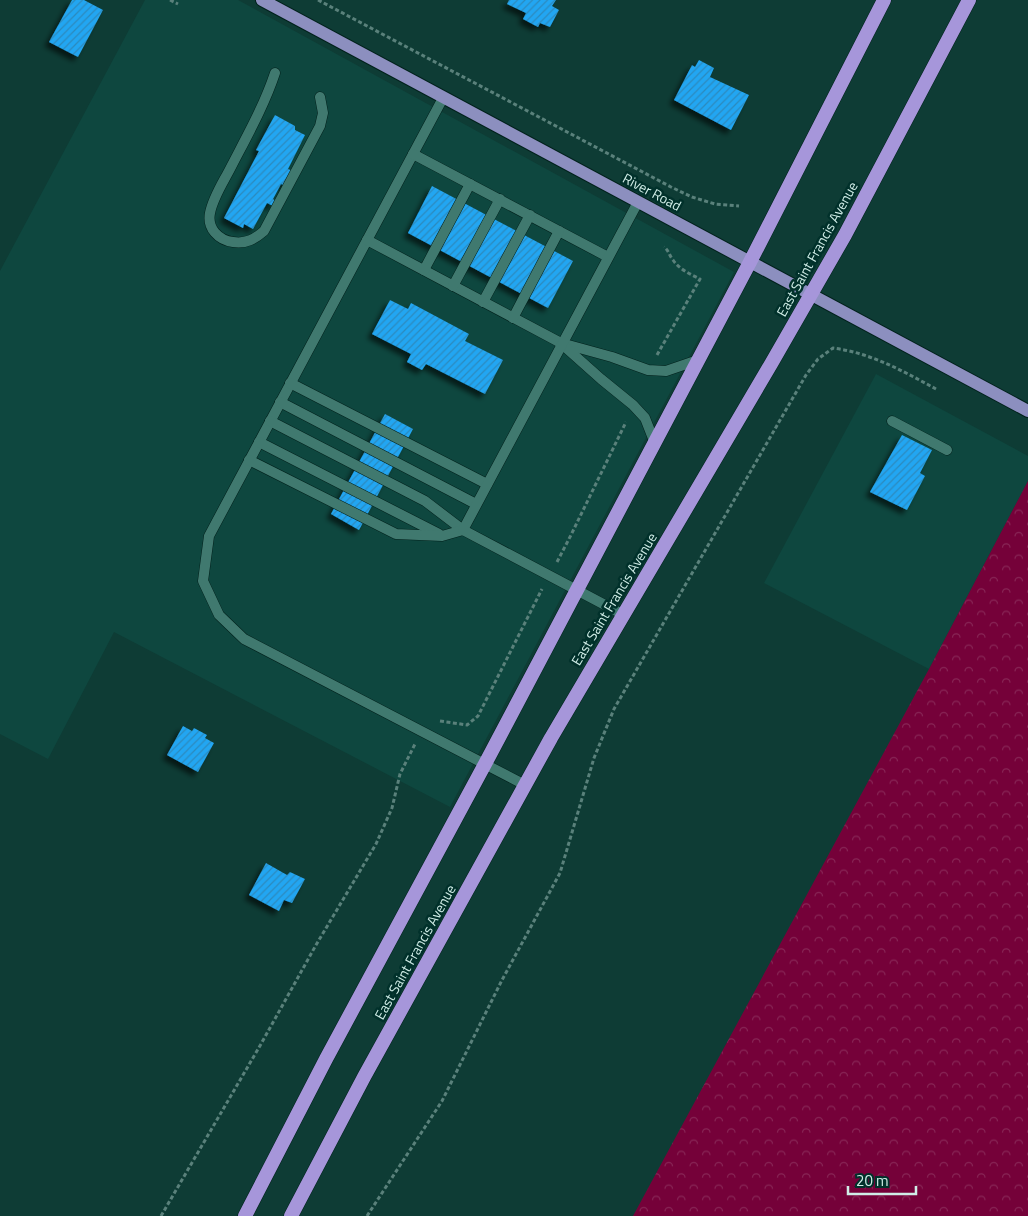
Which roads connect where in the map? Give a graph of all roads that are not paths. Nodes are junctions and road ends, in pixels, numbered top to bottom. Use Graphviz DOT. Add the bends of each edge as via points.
graph roads {
  1 [pos="262,0"];
  2 [pos="884,0"];
  3 [pos="969,0"];
  4 [pos="275,73"];
  5 [pos="320,97"];
  6 [pos="443,98"];
  7 [pos="413,154"];
  8 [pos="470,184"];
  9 [pos="500,199"];
  10 [pos="638,202"];
  11 [pos="530,215"];
  12 [pos="559,231"];
  13 [pos="367,240"];
  14 [pos="608,257"];
  15 [pos="750,262"];
  16 [pos="424,270"];
  17 [pos="453,286"];
  18 [pos="811,294"];
  19 [pos="483,302"];
  20 [pos="513,318"];
  21 [pos="561,343"];
  22 [pos="698,360"];
  23 [pos="290,383"];
  24 [pos="280,402"];
  25 [pos="1028,411"];
  26 [pos="270,421"];
  27 [pos="892,421"];
  28 [pos="654,441"];
  29 [pos="259,442"];
  30 [pos="947,450"];
  31 [pos="249,460"];
  32 [pos="487,484"];
  33 [pos="476,504"];
  34 [pos="463,530"];
  35 [pos="442,536"];
  36 [pos="576,590"];
  37 [pos="624,615"];
  38 [pos="485,764"];
  39 [pos="525,785"];
  40 [pos="245,1216"];
  41 [pos="291,1216"];
  1 -- 6 [label="main road, River Road"];
  2 -- 15 [label="highway, East Saint Francis Avenue"];
  3 -- 18 [label="highway, East Saint Francis Avenue"];
  4 -- 5 [label="lane" via="266,101 217,193 210,213 210,227 218,236 232,242 243,242 254,240 264,231 320,126 323,113"];
  6 -- 7 [label="lane"];
  6 -- 10 [label="main road, River Road"];
  7 -- 8 [label="lane"];
  7 -- 13 [label="lane"];
  8 -- 9 [label="lane"];
  8 -- 16 [label="lane"];
  9 -- 11 [label="lane"];
  9 -- 17 [label="lane"];
  10 -- 14 [label="lane"];
  10 -- 15 [label="main road, River Road"];
  11 -- 12 [label="lane"];
  11 -- 19 [label="lane"];
  12 -- 14 [label="lane"];
  12 -- 20 [label="lane"];
  13 -- 16 [label="lane"];
  13 -- 23 [label="lane"];
  14 -- 21 [label="lane"];
  15 -- 18 [label="main road, River Road"];
  15 -- 22 [label="highway, East Saint Francis Avenue"];
  16 -- 17 [label="lane"];
  17 -- 19 [label="lane"];
  18 -- 25 [label="main road, River Road"];
  18 -- 37 [label="highway, East Saint Francis Avenue"];
  19 -- 20 [label="lane"];
  20 -- 21 [label="lane"];
  21 -- 22 [label="lane" via="648,370 666,371"];
  21 -- 28 [label="lane" via="633,405 644,418"];
  21 -- 32 [label="lane"];
  22 -- 28 [label="highway, East Saint Francis Avenue"];
  23 -- 24 [label="lane"];
  23 -- 32 [label="lane"];
  24 -- 26 [label="lane"];
  24 -- 33 [label="lane"];
  26 -- 29 [label="lane"];
  26 -- 34 [label="lane" via="425,501"];
  27 -- 30 [label="lane"];
  28 -- 36 [label="highway, East Saint Francis Avenue"];
  29 -- 31 [label="lane"];
  29 -- 35 [label="lane"];
  31 -- 35 [label="lane" via="396,534"];
  31 -- 38 [label="lane" via="209,536 204,581 219,615 244,639"];
  32 -- 33 [label="lane"];
  33 -- 34 [label="lane"];
  34 -- 35 [label="lane"];
  34 -- 36 [label="lane"];
  36 -- 37 [label="lane"];
  36 -- 38 [label="highway, East Saint Francis Avenue"];
  37 -- 39 [label="highway, East Saint Francis Avenue"];
  38 -- 39 [label="lane"];
  38 -- 40 [label="highway, East Saint Francis Avenue"];
  39 -- 41 [label="highway, East Saint Francis Avenue"];
}
